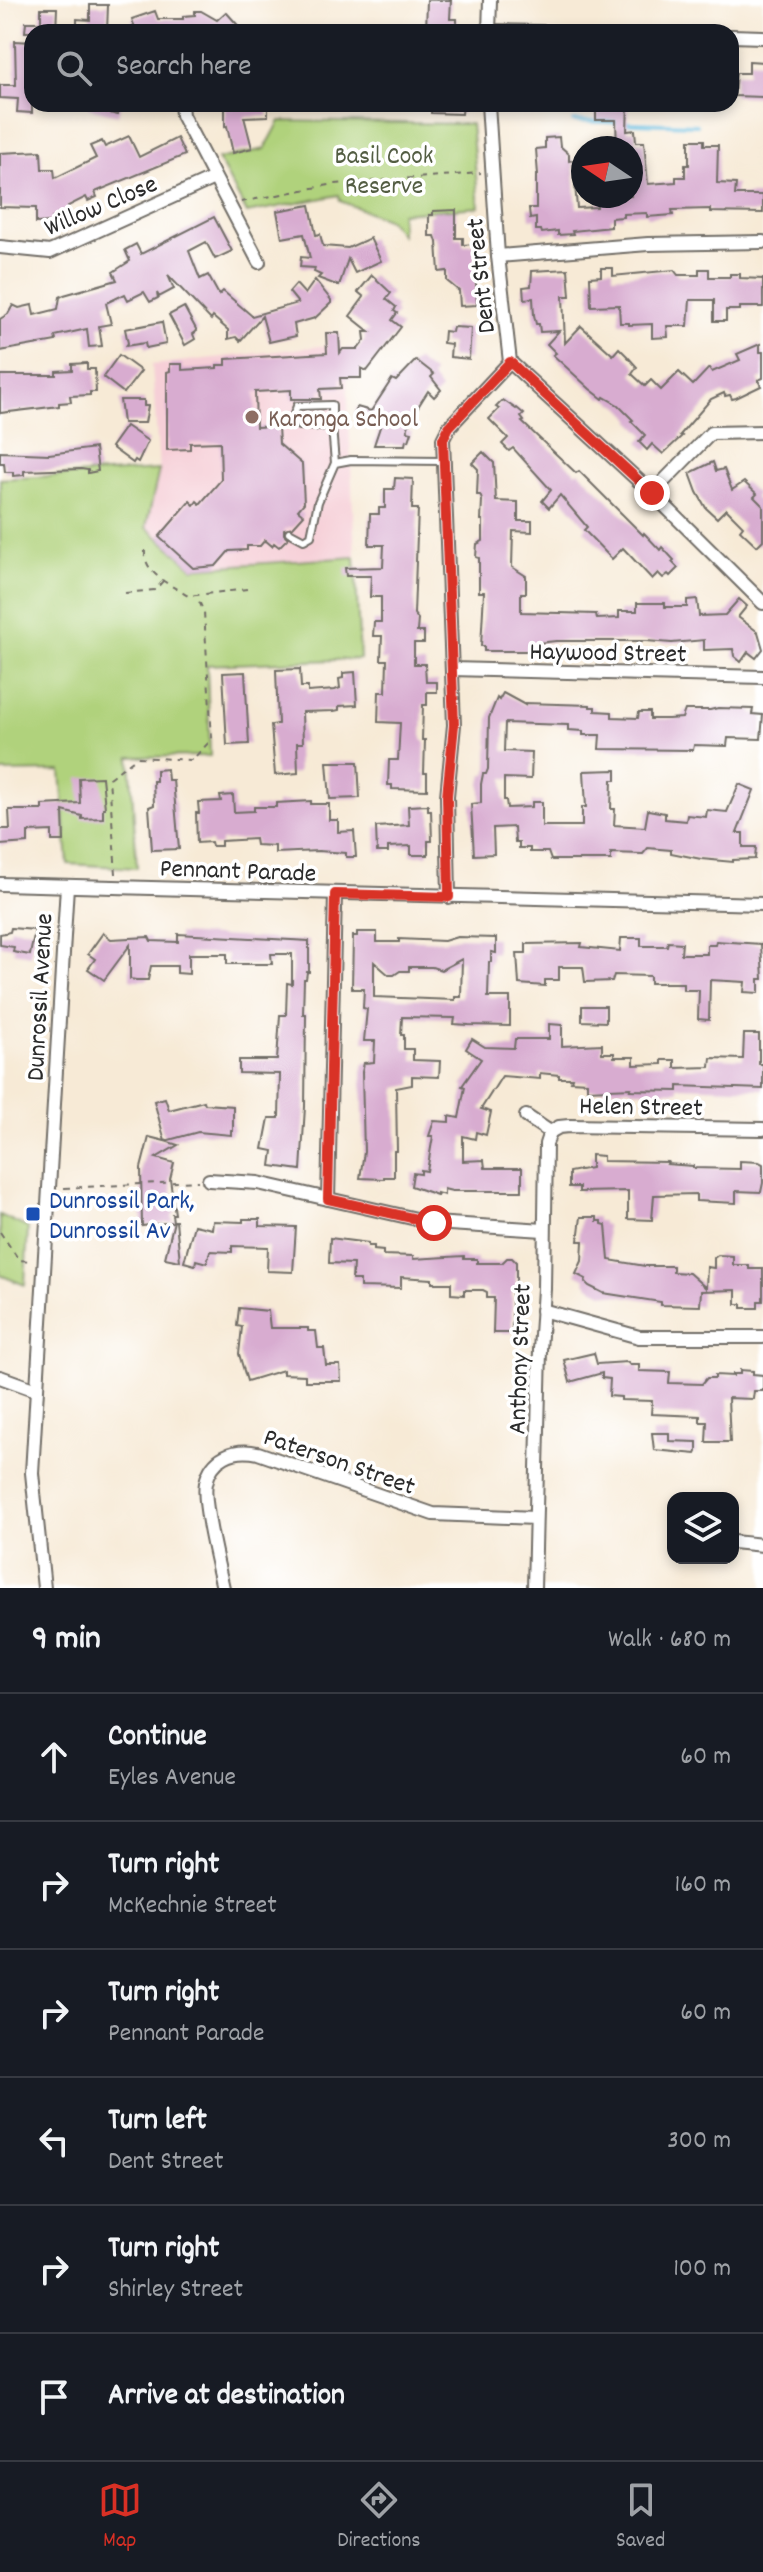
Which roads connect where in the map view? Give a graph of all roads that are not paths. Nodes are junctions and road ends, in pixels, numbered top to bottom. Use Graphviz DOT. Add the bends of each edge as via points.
graph roads {
  1 [pos="490,0"];
  2 [pos="489,24"];
  3 [pos="739,36"];
  4 [pos="763,37"];
  5 [pos="182,112"];
  6 [pos="488,112"];
  7 [pos="214,178"];
  8 [pos="763,242"];
  9 [pos="0,247"];
  10 [pos="498,256"];
  11 [pos="259,262"];
  12 [pos="510,362"];
  13 [pos="332,427"];
  14 [pos="763,432"];
  15 [pos="442,461"];
  16 [pos="335,463"];
  17 [pos="652,493"];
  18 [pos="289,532"];
  19 [pos="763,603"];
  20 [pos="452,669"];
  21 [pos="763,677"];
  22 [pos="0,884"];
  23 [pos="67,886"];
  24 [pos="335,894"];
  25 [pos="449,897"];
  26 [pos="763,904"];
  27 [pos="526,1116"];
  28 [pos="763,1129"];
  29 [pos="550,1132"];
  30 [pos="209,1180"];
  31 [pos="328,1199"];
  32 [pos="544,1230"];
  33 [pos="542,1310"];
  34 [pos="763,1337"];
  35 [pos="0,1377"];
  36 [pos="36,1390"];
  37 [pos="535,1518"];
  38 [pos="739,1543"];
  39 [pos="763,1545"];
  40 [pos="44,1588"];
  41 [pos="223,1588"];
  42 [pos="534,1588"];
  1 -- 2 [label="street"];
  3 -- 4 [label="street"];
  5 -- 7 [label="street"];
  6 -- 10 [label="street, Dent Street"];
  7 -- 9 [label="street, Willow Close" via="50,252"];
  7 -- 11 [label="street"];
  8 -- 10 [label="street" via="648,244"];
  10 -- 12 [label="street, Dent Street"];
  12 -- 15 [label="street, Dent Street" via="449,427"];
  12 -- 17 [label="street"];
  13 -- 13 [label="lane" via="299,426 297,406 332,405"];
  13 -- 16 [label="lane"];
  14 -- 17 [label="street" via="711,433"];
  15 -- 16 [label="lane"];
  15 -- 20 [label="street, Dent Street"];
  16 -- 18 [label="lane" via="311,536 304,540"];
  17 -- 19 [label="street"];
  20 -- 21 [label="street, Haywood Street"];
  20 -- 25 [label="street, Dent Street"];
  22 -- 23 [label="street, Pennant Parade"];
  23 -- 24 [label="street, Pennant Parade"];
  23 -- 36 [label="street, Dunrossil Avenue"];
  24 -- 25 [label="street, Pennant Parade"];
  24 -- 31 [label="street"];
  25 -- 26 [label="street, Pennant Parade"];
  27 -- 29 [label="street, Helen Street"];
  28 -- 29 [label="street, Helen Street" via="569,1126"];
  29 -- 32 [label="street, Anthony Street"];
  30 -- 31 [label="street" via="258,1183"];
  31 -- 32 [label="street" via="434,1223"];
  32 -- 33 [label="street, Anthony Street"];
  33 -- 34 [label="street" via="639,1337"];
  33 -- 37 [label="street, Anthony Street"];
  35 -- 36 [label="street"];
  36 -- 40 [label="street, Dunrossil Avenue" via="32,1473"];
  37 -- 41 [label="street, Paterson Street" via="433,1514 258,1453 229,1453 211,1469 205,1491"];
  37 -- 42 [label="street, Anthony Street"];
  38 -- 39 [label="street"];
}
